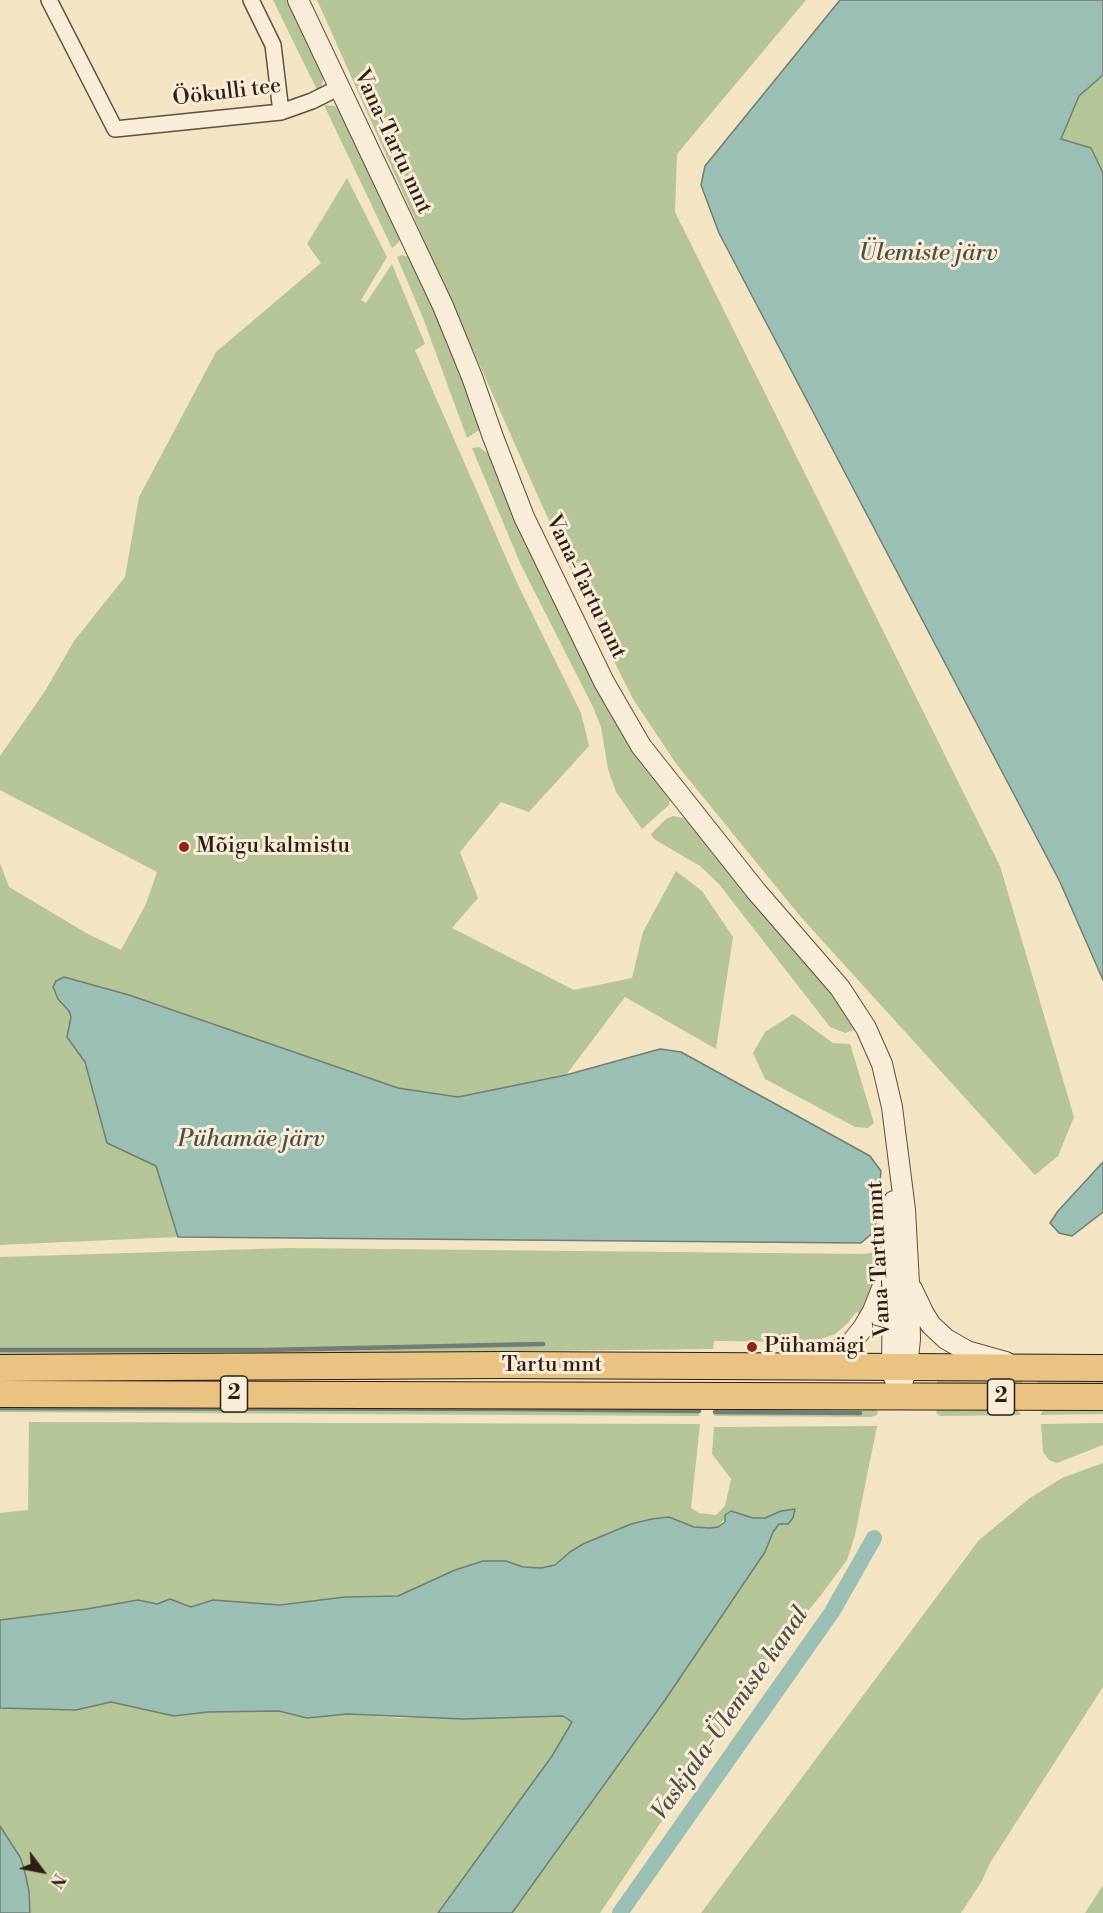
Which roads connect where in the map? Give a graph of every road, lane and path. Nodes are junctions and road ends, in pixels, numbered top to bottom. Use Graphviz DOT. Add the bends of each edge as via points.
graph roads {
  1 [pos="49,0"];
  2 [pos="251,0"];
  3 [pos="298,0"];
  4 [pos="340,87"];
  5 [pos="281,112"];
  6 [pos="897,1148"];
  7 [pos="891,1262"];
  8 [pos="909,1283"];
  9 [pos="806,1367"];
  10 [pos="899,1367"];
  11 [pos="0,1368"];
  12 [pos="1103,1368"];
  13 [pos="1029,1369"];
  14 [pos="0,1394"];
  15 [pos="898,1395"];
  16 [pos="1103,1397"];
  1 -- 5 [label="street, Öökulli tee" via="115,129"];
  2 -- 5 [label="street" via="273,45"];
  3 -- 4 [label="street, Vana-Tartu mnt"];
  4 -- 5 [label="street, Öökulli tee"];
  4 -- 6 [label="street, Vana-Tartu mnt" via="447,316 524,517 604,682 641,746 853,1005 882,1064"];
  6 -- 7 [label="street, Vana-Tartu mnt"];
  6 -- 8 [label="street, Vana-Tartu mnt"];
  7 -- 9 [label="street" via="884,1286 851,1343"];
  7 -- 10 [label="street, Vana-Tartu mnt"];
  8 -- 10 [label="street, Vana-Tartu mnt" via="910,1339"];
  8 -- 13 [label="street" via="924,1314 946,1339 967,1350"];
  9 -- 10 [label="highway, Tartu mnt / 2"];
  9 -- 11 [label="highway, Tartu mnt / 2"];
  10 -- 13 [label="highway, Tartu mnt / 2"];
  10 -- 15 [label="street"];
  12 -- 13 [label="highway, Tartu mnt / 2"];
  14 -- 15 [label="highway, Tartu mnt / 2"];
  15 -- 16 [label="highway, Tartu mnt / 2"];
}
